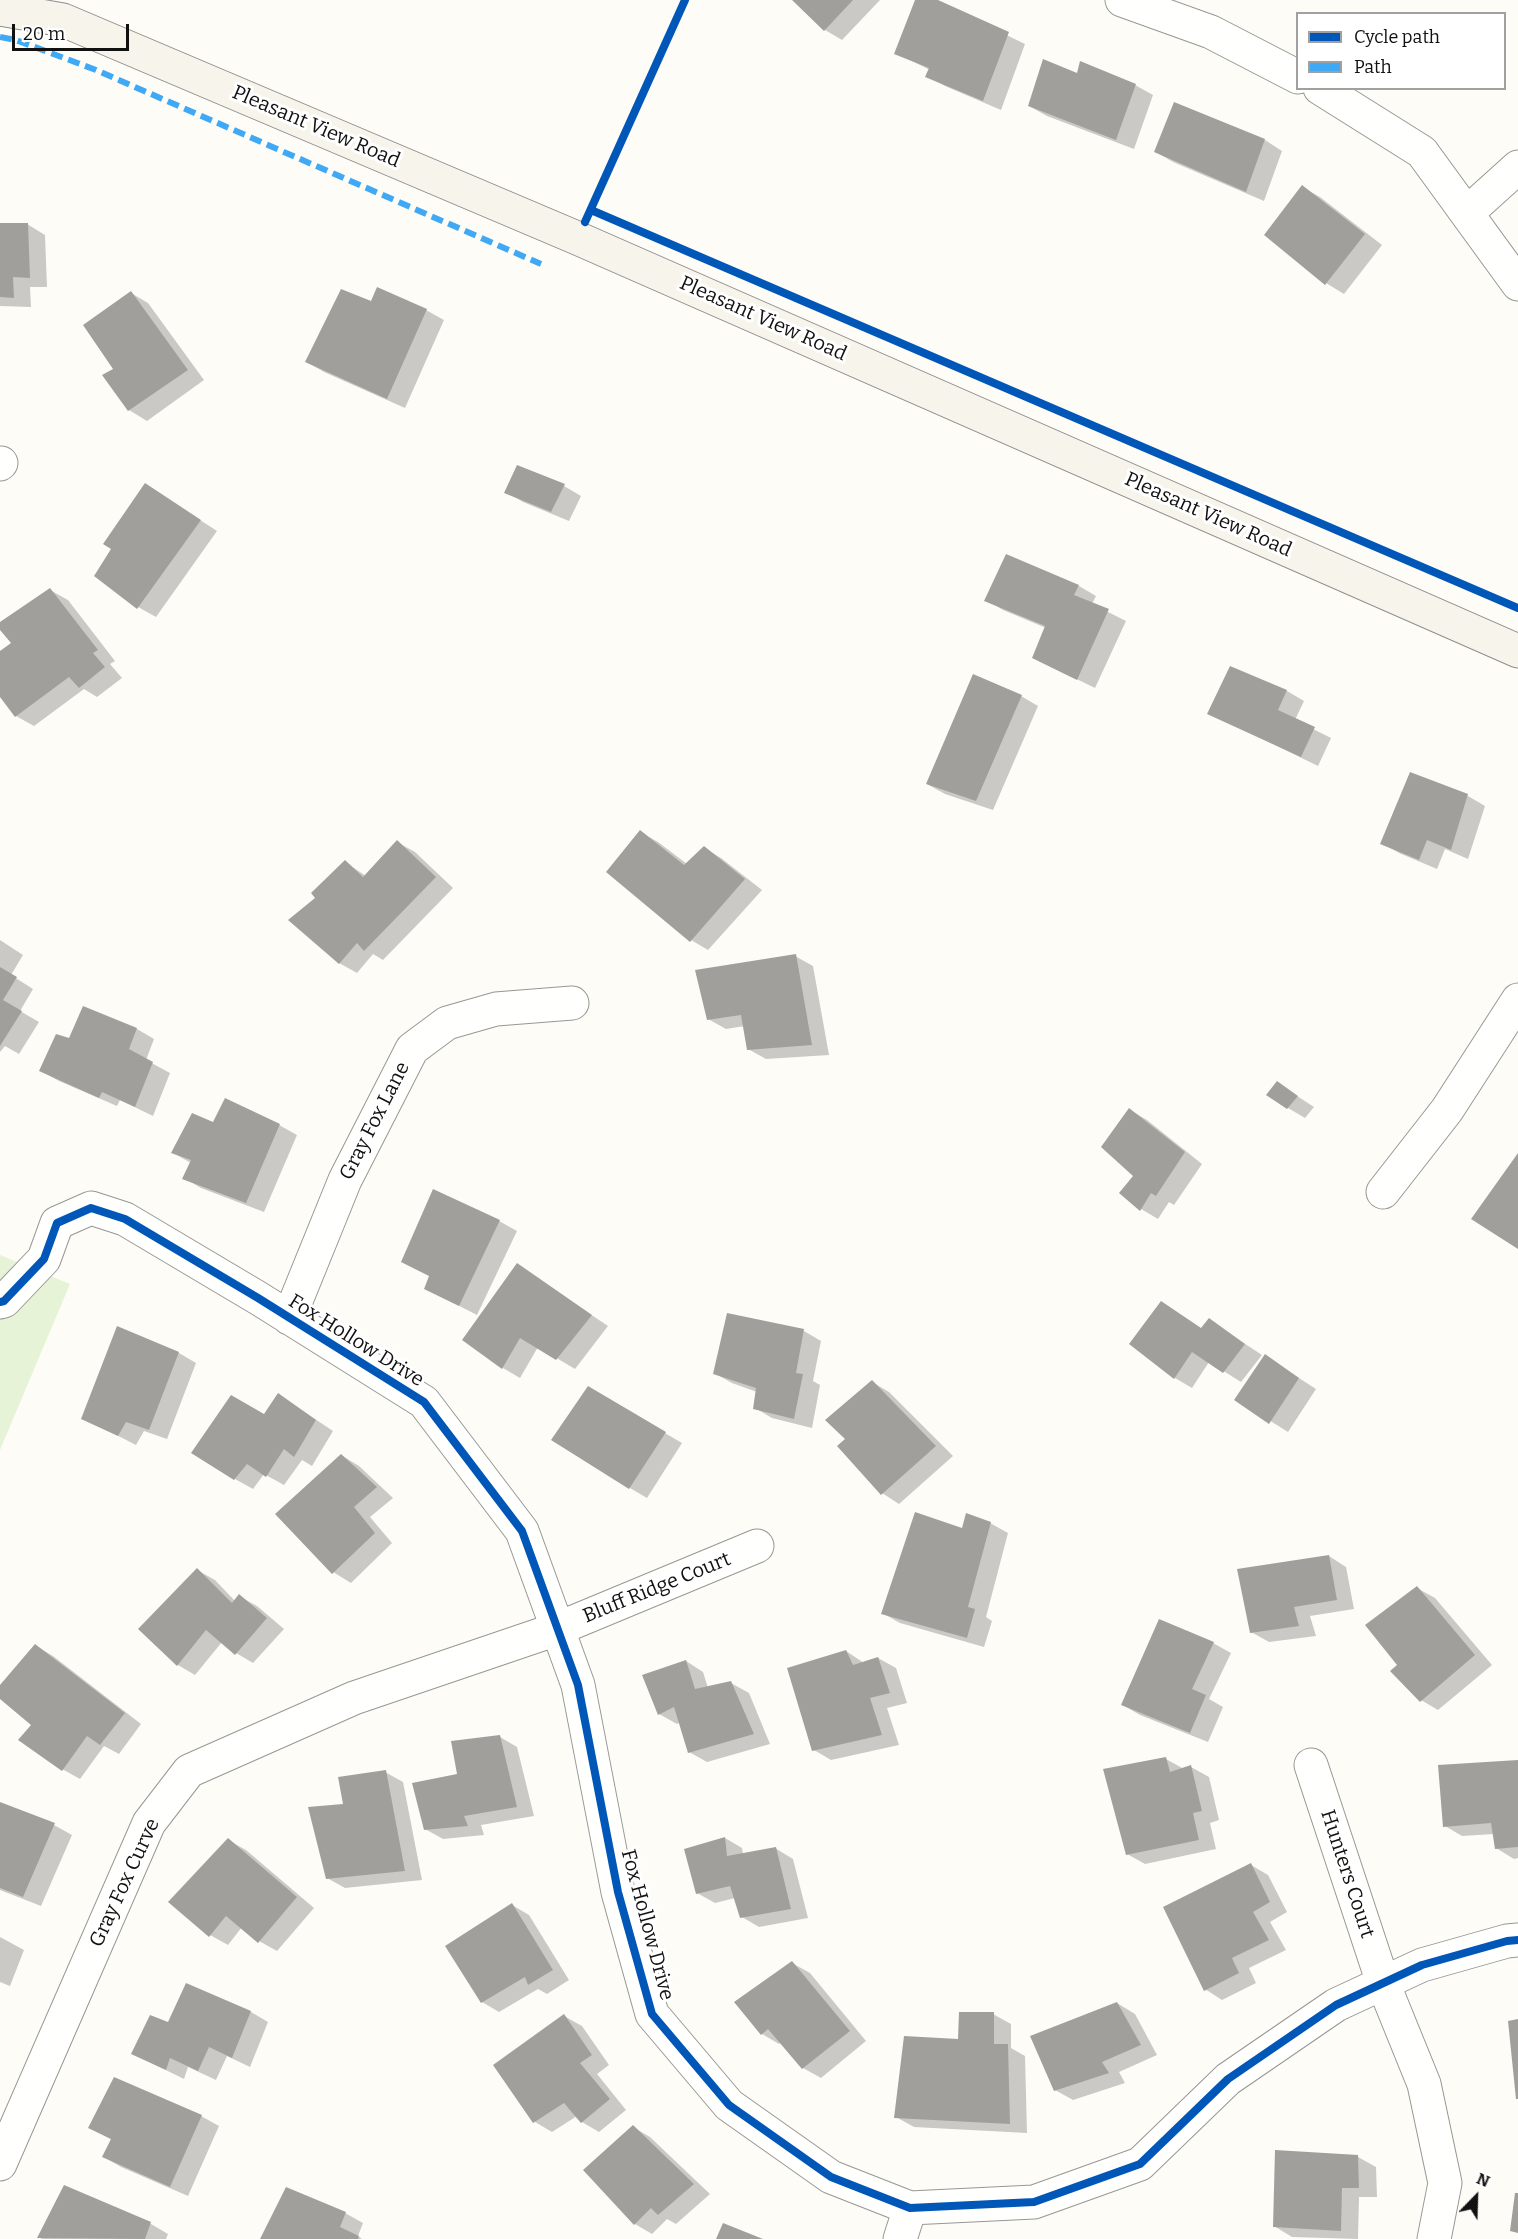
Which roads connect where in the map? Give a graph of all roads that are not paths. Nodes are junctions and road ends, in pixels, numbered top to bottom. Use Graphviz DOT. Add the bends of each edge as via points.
graph roads {
  1 [pos="1122,0"];
  2 [pos="0,9"];
  3 [pos="1296,76"];
  4 [pos="1323,90"];
  5 [pos="1518,167"];
  6 [pos="1467,213"];
  7 [pos="1518,284"];
  8 [pos="1518,651"];
  9 [pos="1518,1000"];
  10 [pos="572,1003"];
  11 [pos="1383,1192"];
  12 [pos="0,1302"];
  13 [pos="289,1318"];
  14 [pos="758,1546"];
  15 [pos="557,1629"];
  16 [pos="1311,1765"];
  17 [pos="1518,1940"];
  18 [pos="1383,1983"];
  19 [pos="0,2164"];
  20 [pos="910,2208"];
  21 [pos="900,2239"];
  22 [pos="1434,2239"];
  1 -- 3 [label="street" via="1211,32"];
  2 -- 8 [label="street, Pleasant View Road" via="63,20 544,224"];
  4 -- 6 [label="street" via="1422,152"];
  5 -- 6 [label="street"];
  6 -- 7 [label="street"];
  9 -- 11 [label="street" via="1447,1110"];
  10 -- 13 [label="street, Gray Fox Lane" via="496,1009 447,1023 412,1049 345,1180"];
  12 -- 13 [label="street, Fox Hollow Drive" via="44,1259 57,1223 91,1208 125,1220"];
  13 -- 15 [label="street, Fox Hollow Drive" via="424,1402 522,1531"];
  14 -- 15 [label="street, Bluff Ridge Court"];
  15 -- 19 [label="street, Gray Fox Curve" via="354,1698 189,1772 149,1823"];
  15 -- 20 [label="street, Fox Hollow Drive" via="578,1685 618,1892 652,2014 729,2105 831,2177"];
  16 -- 18 [label="street, Hunters Court"];
  17 -- 18 [label="street, Fox Hollow Drive" via="1422,1965"];
  18 -- 20 [label="street, Fox Hollow Drive" via="1336,2005 1228,2079 1140,2164 1034,2202"];
  18 -- 22 [label="street" via="1424,2084 1445,2183"];
  20 -- 21 [label="street"];
}
